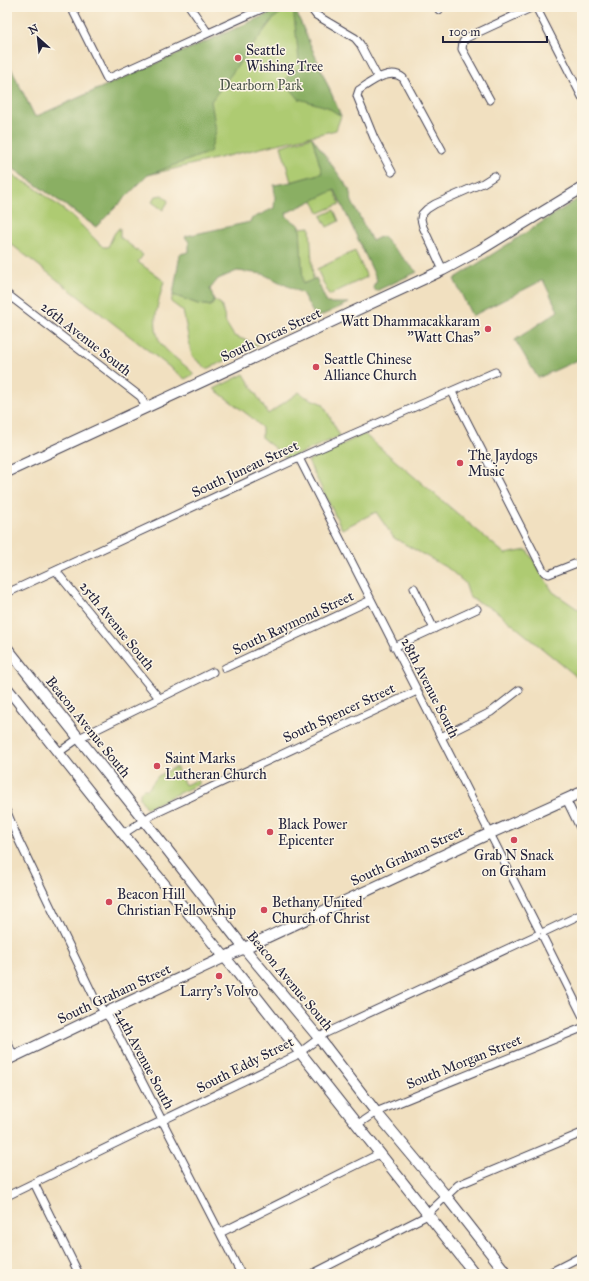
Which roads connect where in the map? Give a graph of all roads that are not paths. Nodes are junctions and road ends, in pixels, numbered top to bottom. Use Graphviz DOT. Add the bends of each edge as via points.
graph roads {
  1 [pos="71,7"];
  2 [pos="190,7"];
  3 [pos="266,7"];
  4 [pos="310,7"];
  5 [pos="535,7"];
  6 [pos="208,33"];
  7 [pos="378,78"];
  8 [pos="582,97"];
  9 [pos="490,100"];
  10 [pos="442,150"];
  11 [pos="392,172"];
  12 [pos="494,176"];
  13 [pos="582,188"];
  14 [pos="443,270"];
  15 [pos="7,294"];
  16 [pos="495,372"];
  17 [pos="452,392"];
  18 [pos="146,408"];
  19 [pos="299,458"];
  20 [pos="7,472"];
  21 [pos="582,561"];
  22 [pos="56,571"];
  23 [pos="414,588"];
  24 [pos="7,593"];
  25 [pos="371,600"];
  26 [pos="477,609"];
  27 [pos="434,629"];
  28 [pos="394,647"];
  29 [pos="7,648"];
  30 [pos="225,668"];
  31 [pos="213,672"];
  32 [pos="7,688"];
  33 [pos="519,690"];
  34 [pos="417,691"];
  35 [pos="159,698"];
  36 [pos="441,737"];
  37 [pos="79,738"];
  38 [pos="58,752"];
  39 [pos="582,792"];
  40 [pos="566,799"];
  41 [pos="7,812"];
  42 [pos="144,820"];
  43 [pos="582,832"];
  44 [pos="490,833"];
  45 [pos="123,834"];
  46 [pos="582,914"];
  47 [pos="541,934"];
  48 [pos="244,948"];
  49 [pos="225,957"];
  50 [pos="105,1013"];
  51 [pos="582,1015"];
  52 [pos="582,1028"];
  53 [pos="319,1038"];
  54 [pos="7,1041"];
  55 [pos="301,1052"];
  56 [pos="11,1058"];
  57 [pos="376,1112"];
  58 [pos="162,1121"];
  59 [pos="358,1124"];
  60 [pos="582,1133"];
  61 [pos="381,1153"];
  62 [pos="34,1183"];
  63 [pos="7,1196"];
  64 [pos="446,1196"];
  65 [pos="428,1214"];
  66 [pos="220,1233"];
  67 [pos="582,1256"];
  68 [pos="79,1274"];
  69 [pos="241,1274"];
  70 [pos="312,1274"];
  71 [pos="475,1274"];
  72 [pos="507,1274"];
  73 [pos="546,1274"];
  1 -- 6 [label="street" via="107,79"];
  2 -- 6 [label="street"];
  3 -- 6 [label="street"];
  4 -- 7 [label="street" via="316,15 355,38"];
  5 -- 8 [label="street"];
  5 -- 9 [label="street" via="466,38 463,42 462,49"];
  7 -- 10 [label="street" via="393,73 403,78"];
  7 -- 11 [label="street" via="359,90 357,96 374,138"];
  12 -- 14 [label="street" via="435,204 422,214 423,227"];
  13 -- 14 [label="main road, South Orcas Street"];
  14 -- 18 [label="main road, South Orcas Street"];
  15 -- 18 [label="street, 26th Avenue South" via="141,397"];
  16 -- 17 [label="street, South Juneau Street"];
  17 -- 19 [label="street, South Juneau Street"];
  17 -- 21 [label="street" via="544,572 549,574"];
  18 -- 20 [label="main road, South Orcas Street"];
  19 -- 22 [label="street, South Juneau Street"];
  19 -- 25 [label="street, 28th Avenue South"];
  22 -- 24 [label="street, South Juneau Street"];
  22 -- 35 [label="street, 25th Avenue South"];
  23 -- 27 [label="street"];
  25 -- 28 [label="street, 28th Avenue South"];
  25 -- 30 [label="street, South Raymond Street"];
  26 -- 27 [label="street"];
  27 -- 28 [label="street"];
  28 -- 34 [label="street, 28th Avenue South"];
  29 -- 37 [label="main road, Beacon Avenue South"];
  31 -- 35 [label="street"];
  32 -- 38 [label="main road"];
  33 -- 36 [label="street" via="491,712"];
  34 -- 36 [label="street, 28th Avenue South"];
  34 -- 42 [label="street, South Spencer Street"];
  35 -- 37 [label="street"];
  36 -- 44 [label="street, 28th Avenue South"];
  37 -- 38 [label="street"];
  37 -- 42 [label="main road, Beacon Avenue South"];
  38 -- 45 [label="main road"];
  39 -- 40 [label="main road, South Graham Street"];
  40 -- 43 [label="street"];
  40 -- 44 [label="main road, South Graham Street"];
  41 -- 50 [label="street, 24th Avenue South" via="79,968"];
  42 -- 45 [label="street, South Spencer Street"];
  42 -- 48 [label="main road, Beacon Avenue South"];
  44 -- 47 [label="street, 28th Avenue South"];
  44 -- 48 [label="main road, South Graham Street"];
  45 -- 49 [label="main road"];
  46 -- 47 [label="street, South Eddy Street"];
  47 -- 51 [label="street, 28th Avenue South"];
  47 -- 53 [label="street, South Eddy Street" via="333,1029"];
  48 -- 49 [label="main road, South Graham Street"];
  48 -- 53 [label="main road, Beacon Avenue South"];
  49 -- 50 [label="main road, South Graham Street"];
  49 -- 55 [label="main road"];
  50 -- 56 [label="main road, South Graham Street"];
  50 -- 58 [label="street, 24th Avenue South"];
  52 -- 57 [label="street, South Morgan Street"];
  53 -- 55 [label="street, South Eddy Street"];
  53 -- 57 [label="main road, Beacon Avenue South"];
  54 -- 56 [label="street"];
  55 -- 58 [label="street, South Eddy Street"];
  55 -- 59 [label="main road"];
  57 -- 59 [label="street, South Morgan Street"];
  57 -- 64 [label="main road, Beacon Avenue South"];
  58 -- 62 [label="street, South Eddy Street"];
  58 -- 66 [label="street, 24th Avenue South"];
  59 -- 61 [label="main road"];
  60 -- 64 [label="street" via="464,1183"];
  61 -- 65 [label="main road"];
  61 -- 66 [label="street"];
  62 -- 63 [label="street, South Eddy Street"];
  62 -- 68 [label="street"];
  64 -- 65 [label="street"];
  64 -- 72 [label="main road, Beacon Avenue South"];
  65 -- 70 [label="street"];
  65 -- 71 [label="main road"];
  66 -- 69 [label="street, 24th Avenue South"];
  67 -- 73 [label="street"];
}
